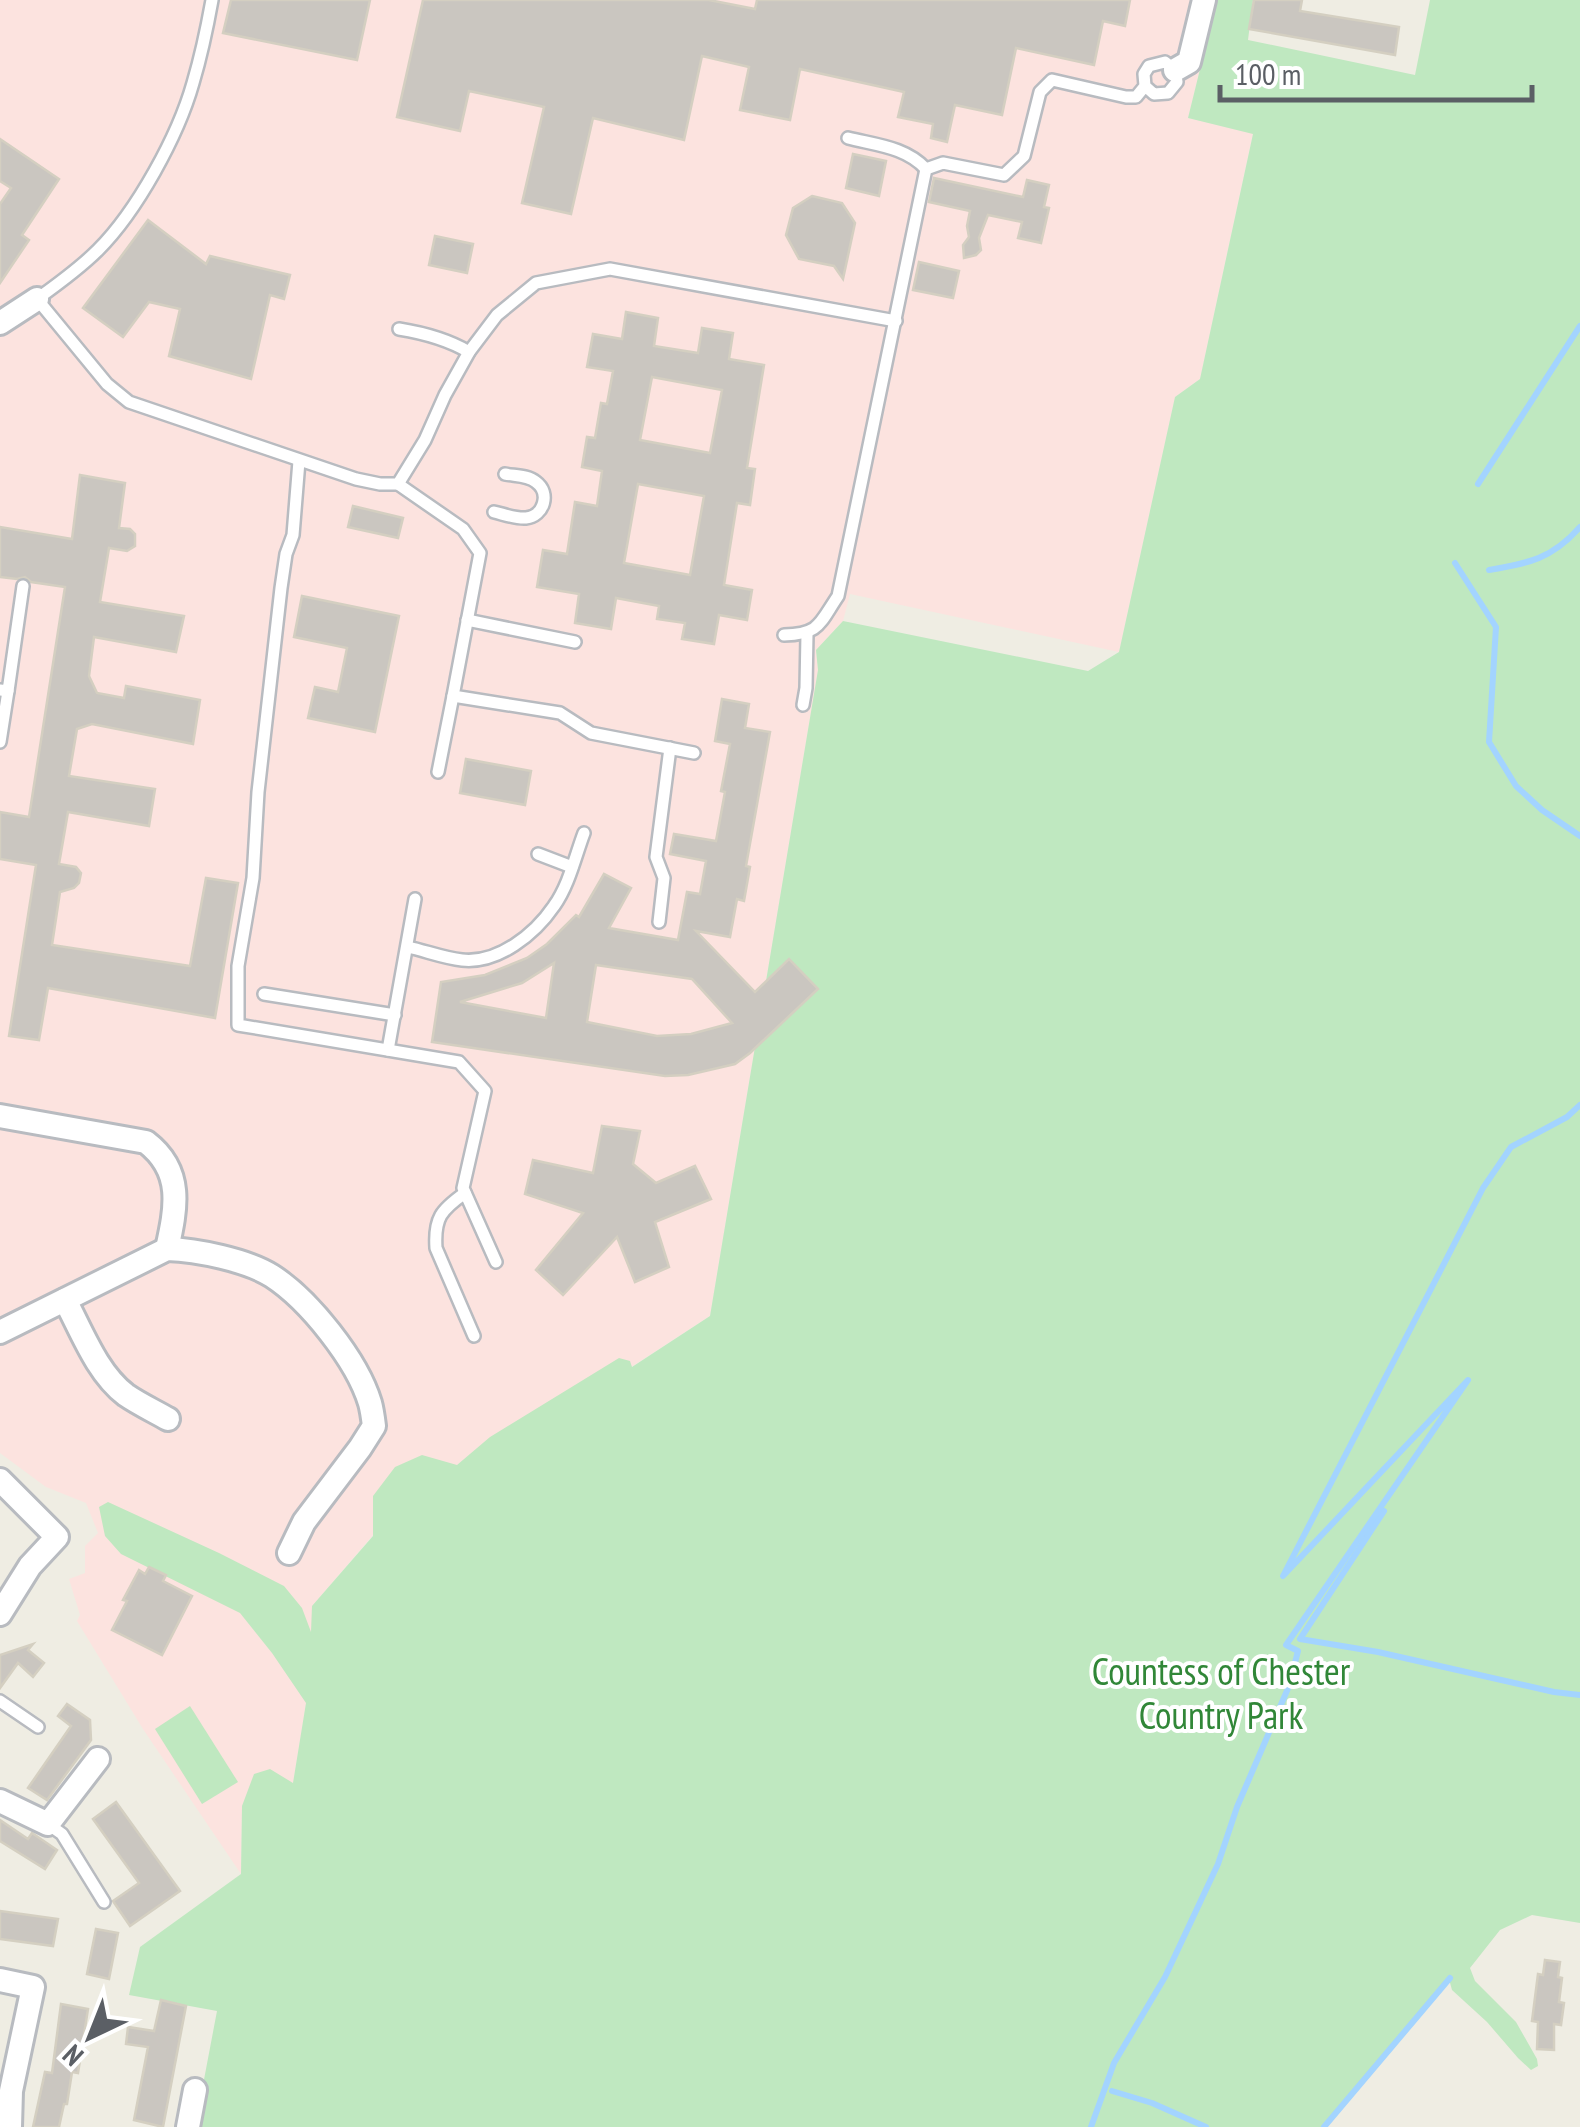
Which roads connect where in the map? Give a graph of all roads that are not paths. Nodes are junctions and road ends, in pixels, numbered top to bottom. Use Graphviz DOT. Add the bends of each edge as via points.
graph roads {
  1 [pos="212,0"];
  2 [pos="1204,0"];
  3 [pos="1175,70"];
  4 [pos="1145,86"];
  5 [pos="848,138"];
  6 [pos="926,169"];
  7 [pos="37,299"];
  8 [pos="896,321"];
  9 [pos="0,323"];
  10 [pos="399,329"];
  11 [pos="470,352"];
  12 [pos="299,460"];
  13 [pos="505,474"];
  14 [pos="398,484"];
  15 [pos="494,512"];
  16 [pos="24,586"];
  17 [pos="467,620"];
  18 [pos="807,634"];
  19 [pos="784,635"];
  20 [pos="575,642"];
  21 [pos="4,690"];
  22 [pos="452,696"];
  23 [pos="803,705"];
  24 [pos="0,742"];
  25 [pos="670,748"];
  26 [pos="694,753"];
  27 [pos="438,772"];
  28 [pos="584,833"];
  29 [pos="538,854"];
  30 [pos="572,867"];
  31 [pos="416,899"];
  32 [pos="658,922"];
  33 [pos="408,947"];
  34 [pos="264,994"];
  35 [pos="396,1015"];
  36 [pos="388,1050"];
  37 [pos="0,1116"];
  38 [pos="465,1193"];
  39 [pos="167,1250"];
  40 [pos="496,1262"];
  41 [pos="65,1300"];
  42 [pos="0,1332"];
  43 [pos="474,1336"];
  44 [pos="168,1419"];
  45 [pos="0,1480"];
  46 [pos="290,1553"];
  47 [pos="0,1614"];
  48 [pos="0,1702"];
  49 [pos="38,1727"];
  50 [pos="98,1759"];
  51 [pos="0,1801"];
  52 [pos="48,1824"];
  53 [pos="104,1902"];
  54 [pos="0,1980"];
  55 [pos="195,2090"];
  56 [pos="10,2127"];
  57 [pos="188,2127"];
  1 -- 7 [label="lane" via="185,109 140,195 96,252"];
  2 -- 3 [label="street" via="1189,62"];
  3 -- 4 [label="lane" via="1153,63"];
  3 -- 4 [label="lane" via="1177,82 1168,93 1154,94"];
  4 -- 6 [label="lane" via="1126,97 1052,80 1040,92 1024,156 1004,175 943,163"];
  5 -- 6 [label="lane" via="903,152"];
  6 -- 8 [label="lane"];
  7 -- 9 [label="street"];
  7 -- 12 [label="lane" via="128,402"];
  8 -- 11 [label="lane" via="610,270 536,283 497,315"];
  8 -- 18 [label="lane" via="838,596"];
  10 -- 11 [label="lane"];
  11 -- 14 [label="lane"];
  12 -- 14 [label="lane"];
  12 -- 36 [label="lane" via="238,966 238,1025"];
  13 -- 15 [label="lane" via="537,482 544,501 532,516"];
  14 -- 17 [label="lane" via="463,529 480,553"];
  16 -- 21 [label="lane"];
  17 -- 20 [label="lane"];
  17 -- 22 [label="lane"];
  18 -- 19 [label="lane"];
  18 -- 23 [label="lane"];
  21 -- 24 [label="lane"];
  22 -- 25 [label="lane" via="560,713 591,733"];
  22 -- 27 [label="lane"];
  25 -- 26 [label="lane"];
  25 -- 32 [label="lane" via="656,857 664,878"];
  28 -- 30 [label="lane"];
  29 -- 30 [label="lane"];
  30 -- 33 [label="lane" via="554,908 504,952 464,960"];
  31 -- 33 [label="lane"];
  33 -- 35 [label="lane"];
  34 -- 35 [label="lane"];
  35 -- 36 [label="lane"];
  36 -- 38 [label="lane" via="459,1062 485,1091"];
  37 -- 39 [label="street" via="146,1142 162,1154 172,1173 175,1214"];
  38 -- 40 [label="lane"];
  38 -- 43 [label="lane" via="446,1206 435,1234"];
  39 -- 41 [label="street"];
  39 -- 46 [label="street" via="270,1274 329,1333 370,1403 374,1426 304,1522"];
  41 -- 42 [label="street"];
  41 -- 44 [label="street" via="109,1377"];
  45 -- 47 [label="street" via="57,1537"];
  48 -- 49 [label="lane"];
  50 -- 52 [label="street"];
  51 -- 52 [label="street"];
  52 -- 53 [label="lane" via="62,1834"];
  54 -- 56 [label="street" via="33,1987"];
  55 -- 57 [label="street"];
}
